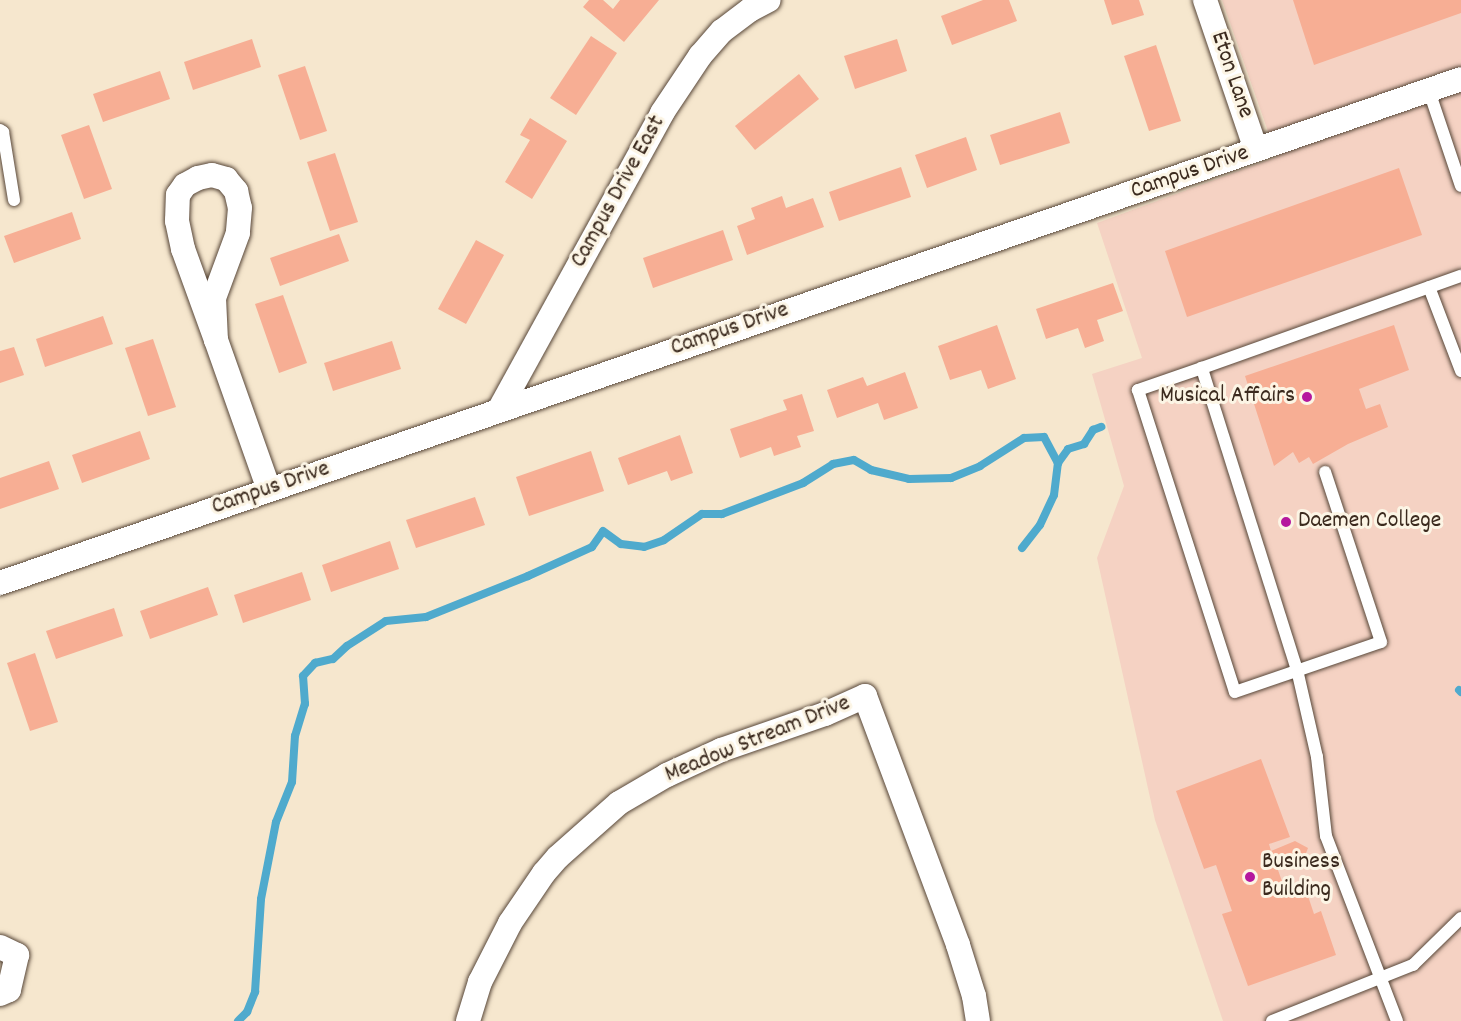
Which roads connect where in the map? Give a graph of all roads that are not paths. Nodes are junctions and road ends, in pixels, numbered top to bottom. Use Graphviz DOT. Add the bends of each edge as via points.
graph roads {
  1 [pos="769,0"];
  2 [pos="1205,0"];
  3 [pos="1461,80"];
  4 [pos="1429,91"];
  5 [pos="0,130"];
  6 [pos="1256,150"];
  7 [pos="1461,186"];
  8 [pos="14,200"];
  9 [pos="1461,276"];
  10 [pos="1429,287"];
  11 [pos="216,340"];
  12 [pos="1202,368"];
  13 [pos="1461,371"];
  14 [pos="499,410"];
  15 [pos="1325,472"];
  16 [pos="269,490"];
  17 [pos="0,583"];
  18 [pos="1297,670"];
  19 [pos="1461,918"];
  20 [pos="0,947"];
  21 [pos="1382,979"];
  22 [pos="0,994"];
  23 [pos="468,1021"];
  24 [pos="978,1021"];
  25 [pos="1272,1021"];
  26 [pos="1397,1021"];
  1 -- 14 [label="street, Campus Drive East" via="722,31 693,65 663,112"];
  2 -- 6 [label="street, Eton Lane"];
  3 -- 4 [label="street, Campus Drive"];
  4 -- 6 [label="street, Campus Drive"];
  4 -- 7 [label="lane"];
  5 -- 8 [label="lane"];
  6 -- 14 [label="street, Campus Drive"];
  9 -- 10 [label="lane"];
  10 -- 12 [label="lane"];
  10 -- 13 [label="lane"];
  11 -- 11 [label="street" via="214,298 238,233 240,208 236,190 226,179 212,175 198,178 181,190 177,221 183,249"];
  11 -- 16 [label="street"];
  12 -- 18 [label="lane"];
  12 -- 18 [label="lane" via="1138,390 1235,692"];
  14 -- 16 [label="street, Campus Drive"];
  15 -- 18 [label="lane" via="1381,642"];
  16 -- 17 [label="street, Campus Drive"];
  18 -- 21 [label="lane" via="1317,757 1326,837"];
  19 -- 21 [label="lane" via="1413,965"];
  20 -- 22 [label="street" via="17,955 9,990"];
  21 -- 25 [label="lane"];
  21 -- 26 [label="lane"];
  23 -- 24 [label="street, Meadow Stream Drive" via="480,982 510,922 558,857 619,803 721,750 865,696 958,945"];
}
